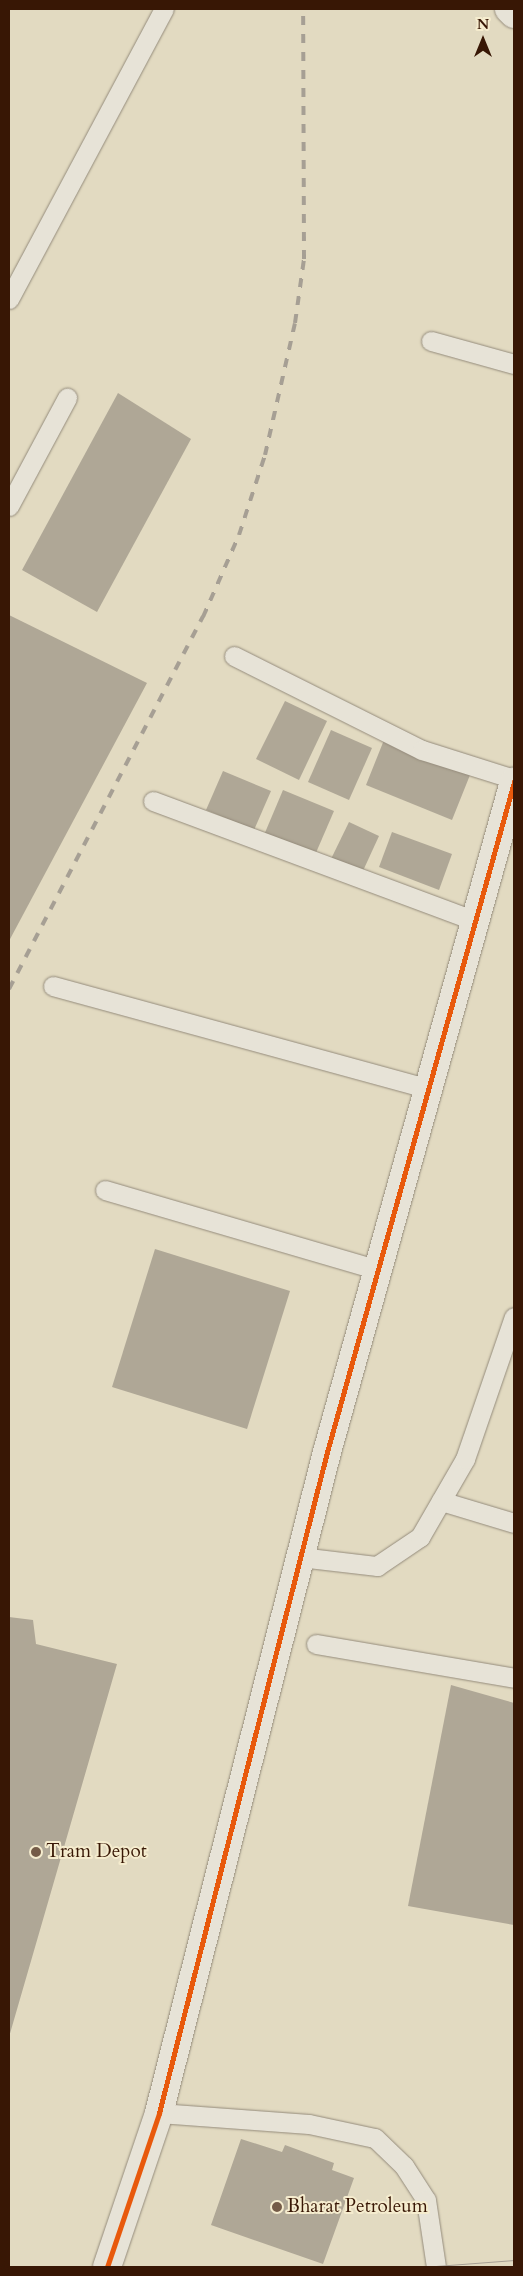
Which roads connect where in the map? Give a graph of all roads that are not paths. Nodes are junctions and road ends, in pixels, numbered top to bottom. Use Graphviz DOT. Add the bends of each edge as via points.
graph roads {
  1 [pos="164,9"];
  2 [pos="509,9"];
  3 [pos="514,14"];
  4 [pos="9,299"];
  5 [pos="431,341"];
  6 [pos="514,364"];
  7 [pos="67,398"];
  8 [pos="9,506"];
  9 [pos="234,656"];
  10 [pos="514,781"];
  11 [pos="153,801"];
  12 [pos="476,921"];
  13 [pos="53,986"];
  14 [pos="429,1089"];
  15 [pos="105,1190"];
  16 [pos="378,1270"];
  17 [pos="514,1318"];
  18 [pos="441,1501"];
  19 [pos="514,1523"];
  20 [pos="300,1557"];
  21 [pos="316,1644"];
  22 [pos="514,1678"];
  23 [pos="159,2113"];
  24 [pos="107,2267"];
  25 [pos="436,2267"];
  1 -- 4 [label="lane"];
  2 -- 3 [label="street"];
  5 -- 6 [label="lane"];
  7 -- 8 [label="lane"];
  9 -- 10 [label="lane" via="422,750"];
  10 -- 12 [label="street"];
  11 -- 12 [label="lane"];
  12 -- 14 [label="street"];
  13 -- 14 [label="lane"];
  14 -- 16 [label="street"];
  15 -- 16 [label="lane"];
  16 -- 20 [label="street"];
  17 -- 18 [label="lane" via="465,1459"];
  18 -- 19 [label="lane"];
  18 -- 20 [label="lane" via="420,1537 376,1566"];
  20 -- 23 [label="street"];
  21 -- 22 [label="lane"];
  23 -- 24 [label="street"];
  23 -- 25 [label="lane" via="308,2124 375,2138 404,2166 426,2200"];
}
